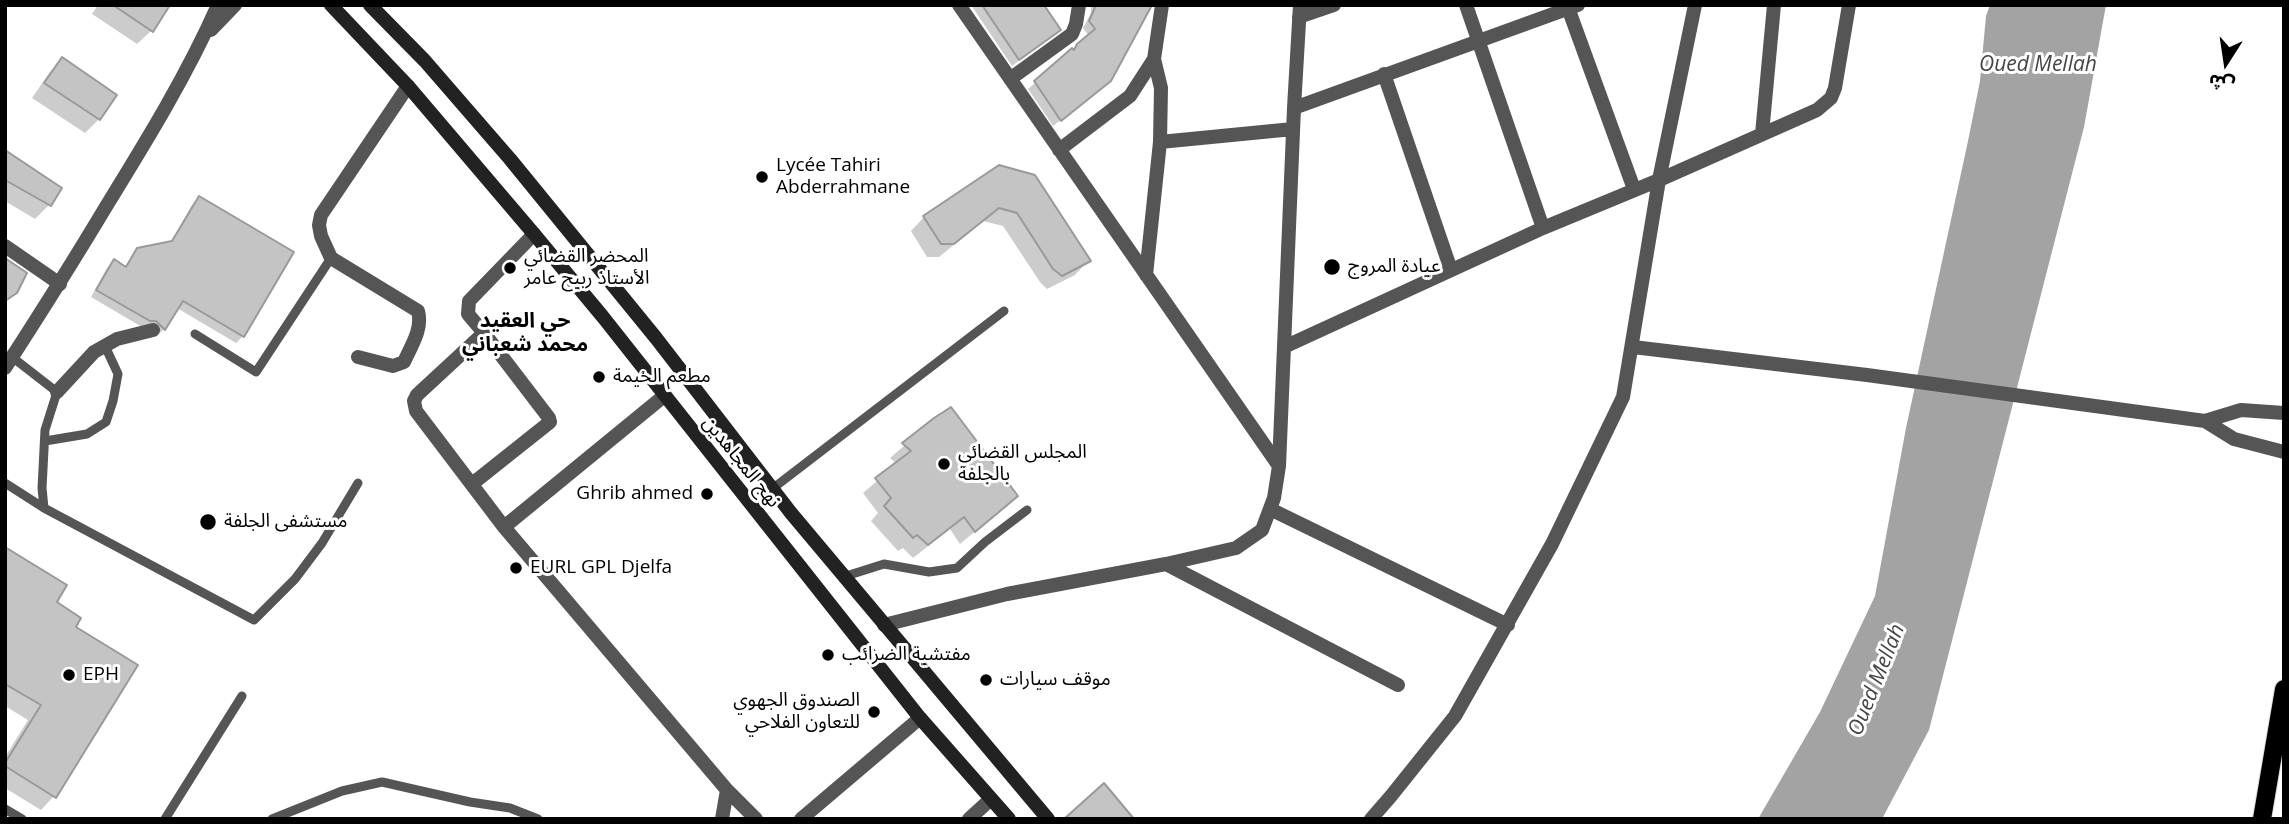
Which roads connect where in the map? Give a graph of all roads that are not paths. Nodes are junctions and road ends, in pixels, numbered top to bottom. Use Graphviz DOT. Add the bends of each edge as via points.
graph roads {
  1 [pos="218,5"];
  2 [pos="235,5"];
  3 [pos="331,5"];
  4 [pos="370,5"];
  5 [pos="959,5"];
  6 [pos="1162,5"];
  7 [pos="1334,5"];
  8 [pos="1466,5"];
  9 [pos="1695,5"];
  10 [pos="1774,5"];
  11 [pos="1849,5"];
  12 [pos="1571,6"];
  13 [pos="1077,7"];
  14 [pos="1300,11"];
  15 [pos="206,36"];
  16 [pos="1477,40"];
  17 [pos="1154,59"];
  18 [pos="1384,74"];
  19 [pos="1010,79"];
  20 [pos="408,86"];
  21 [pos="1294,108"];
  22 [pos="1293,130"];
  23 [pos="1762,134"];
  24 [pos="1160,142"];
  25 [pos="1059,150"];
  26 [pos="1659,180"];
  27 [pos="1634,189"];
  28 [pos="1543,228"];
  29 [pos="534,234"];
  30 [pos="5,246"];
  31 [pos="331,258"];
  32 [pos="1451,270"];
  33 [pos="1146,275"];
  34 [pos="60,284"];
  35 [pos="1004,311"];
  36 [pos="153,330"];
  37 [pos="484,333"];
  38 [pos="195,334"];
  39 [pos="105,346"];
  40 [pos="1284,346"];
  41 [pos="1633,347"];
  42 [pos="358,357"];
  43 [pos="9,363"];
  44 [pos="57,392"];
  45 [pos="664,396"];
  46 [pos="2284,412"];
  47 [pos="2205,421"];
  48 [pos="45,441"];
  49 [pos="2284,452"];
  50 [pos="1279,466"];
  51 [pos="5,483"];
  52 [pos="358,484"];
  53 [pos="472,484"];
  54 [pos="772,489"];
  55 [pos="44,508"];
  56 [pos="1270,509"];
  57 [pos="1027,510"];
  58 [pos="504,527"];
  59 [pos="1166,564"];
  60 [pos="846,576"];
  61 [pos="884,625"];
  62 [pos="1508,625"];
  63 [pos="1398,685"];
  64 [pos="2284,690"];
  65 [pos="242,696"];
  66 [pos="920,718"];
  67 [pos="727,790"];
  68 [pos="992,799"];
  69 [pos="5,809"];
  70 [pos="22,819"];
  71 [pos="165,819"];
  72 [pos="272,819"];
  73 [pos="538,819"];
  74 [pos="722,819"];
  75 [pos="756,819"];
  76 [pos="801,819"];
  77 [pos="969,819"];
  78 [pos="1009,819"];
  79 [pos="1048,819"];
  80 [pos="1371,819"];
  81 [pos="2262,819"];
  1 -- 15 [label="street"];
  2 -- 15 [label="street"];
  3 -- 20 [label="main road, نهج المجاهدين"];
  4 -- 54 [label="main road, نهج المجاهدين" via="510,159"];
  5 -- 19 [label="street"];
  6 -- 17 [label="street"];
  7 -- 14 [label="street"];
  8 -- 16 [label="street"];
  9 -- 26 [label="street"];
  10 -- 23 [label="street"];
  11 -- 23 [label="street" via="1831,98 1817,110"];
  12 -- 16 [label="street"];
  12 -- 27 [label="street"];
  13 -- 19 [label="street" via="1072,34"];
  14 -- 21 [label="street"];
  15 -- 34 [label="street"];
  16 -- 18 [label="street"];
  16 -- 28 [label="street"];
  17 -- 24 [label="street" via="1161,88"];
  17 -- 25 [label="street" via="1130,96"];
  18 -- 21 [label="street"];
  18 -- 32 [label="street"];
  19 -- 25 [label="street"];
  20 -- 29 [label="main road, نهج المجاهدين"];
  20 -- 31 [label="street" via="320,215 321,236"];
  21 -- 22 [label="street"];
  22 -- 24 [label="street"];
  22 -- 40 [label="street"];
  23 -- 26 [label="street"];
  24 -- 33 [label="street"];
  25 -- 33 [label="street"];
  26 -- 27 [label="street"];
  26 -- 41 [label="street"];
  27 -- 28 [label="street"];
  28 -- 32 [label="street"];
  29 -- 37 [label="street" via="469,301 467,314"];
  29 -- 45 [label="main road, نهج المجاهدين"];
  30 -- 34 [label="street"];
  31 -- 38 [label="lane" via="256,372"];
  31 -- 42 [label="street" via="418,311 419,328 404,362 393,366"];
  32 -- 40 [label="street"];
  33 -- 50 [label="street"];
  34 -- 43 [label="street"];
  35 -- 54 [label="lane"];
  36 -- 39 [label="street"];
  37 -- 53 [label="street" via="414,401 416,411"];
  37 -- 53 [label="street" via="550,422"];
  39 -- 44 [label="street"];
  39 -- 48 [label="lane" via="118,374 106,422 87,434"];
  40 -- 50 [label="street"];
  41 -- 47 [label="street"];
  41 -- 62 [label="street" via="1623,397"];
  43 -- 44 [label="lane"];
  44 -- 48 [label="lane"];
  45 -- 58 [label="street"];
  45 -- 66 [label="main road, نهج المجاهدين"];
  46 -- 47 [label="street" via="2241,410"];
  47 -- 49 [label="street" via="2234,439"];
  48 -- 55 [label="lane"];
  50 -- 56 [label="street"];
  51 -- 55 [label="lane"];
  52 -- 55 [label="lane" via="295,579 254,620"];
  53 -- 58 [label="street"];
  54 -- 60 [label="main road, نهج المجاهدين"];
  56 -- 59 [label="street" via="1262,530 1236,548"];
  56 -- 62 [label="street"];
  57 -- 60 [label="lane" via="957,568 929,572 884,564"];
  58 -- 67 [label="street"];
  59 -- 61 [label="street" via="1007,594"];
  59 -- 63 [label="street"];
  60 -- 61 [label="main road, نهج المجاهدين"];
  61 -- 79 [label="main road, نهج المجاهدين"];
  62 -- 80 [label="street" via="1455,716"];
  64 -- 81 [label="main road"];
  65 -- 71 [label="lane"];
  66 -- 68 [label="main road, نهج المجاهدين"];
  66 -- 76 [label="street"];
  67 -- 74 [label="street"];
  67 -- 75 [label="street"];
  68 -- 77 [label="street"];
  68 -- 78 [label="main road, نهج المجاهدين"];
  69 -- 70 [label="lane"];
  72 -- 73 [label="lane" via="342,791 382,782 510,808"];
}
